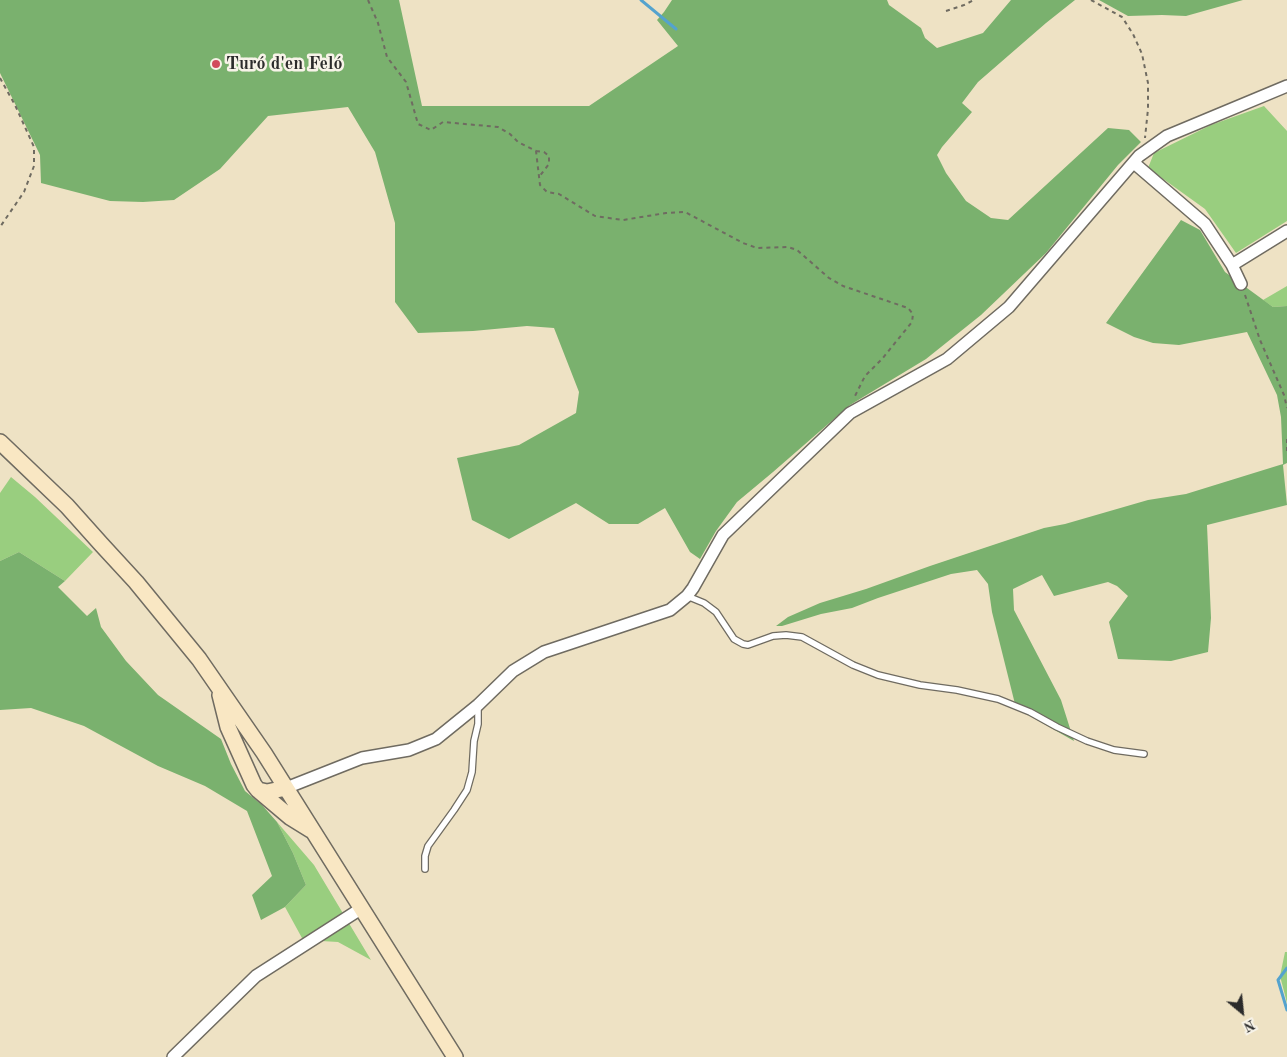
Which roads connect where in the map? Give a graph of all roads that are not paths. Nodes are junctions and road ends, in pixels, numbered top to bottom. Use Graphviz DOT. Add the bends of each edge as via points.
graph roads {
  1 [pos="1287,86"];
  2 [pos="1134,164"];
  3 [pos="1287,231"];
  4 [pos="1232,265"];
  5 [pos="1241,284"];
  6 [pos="0,442"];
  7 [pos="687,596"];
  8 [pos="218,686"];
  9 [pos="478,705"];
  10 [pos="1144,754"];
  11 [pos="286,788"];
  12 [pos="258,790"];
  13 [pos="315,832"];
  14 [pos="425,870"];
  15 [pos="362,908"];
  16 [pos="173,1057"];
  17 [pos="455,1057"];
  1 -- 2 [label="street" via="1167,136"];
  2 -- 4 [label="street" via="1205,224"];
  2 -- 7 [label="street" via="1009,307 947,359 850,413 723,535"];
  3 -- 4 [label="street"];
  4 -- 5 [label="street"];
  6 -- 8 [label="main road" via="67,506 136,582"];
  7 -- 9 [label="street" via="670,610 544,652 513,671"];
  7 -- 10 [label="lane" via="716,612 734,639 743,644 772,636 802,637 878,675 998,699 1088,741 1114,750"];
  8 -- 11 [label="main road"];
  8 -- 12 [label="main road" via="228,728"];
  9 -- 11 [label="street" via="436,739 409,750 362,758"];
  9 -- 14 [label="lane" via="472,772 467,790 428,846"];
  11 -- 12 [label="main road" via="267,792"];
  11 -- 13 [label="main road"];
  12 -- 13 [label="main road" via="290,818"];
  13 -- 15 [label="main road"];
  15 -- 16 [label="street" via="256,976"];
  15 -- 17 [label="main road"];
}
